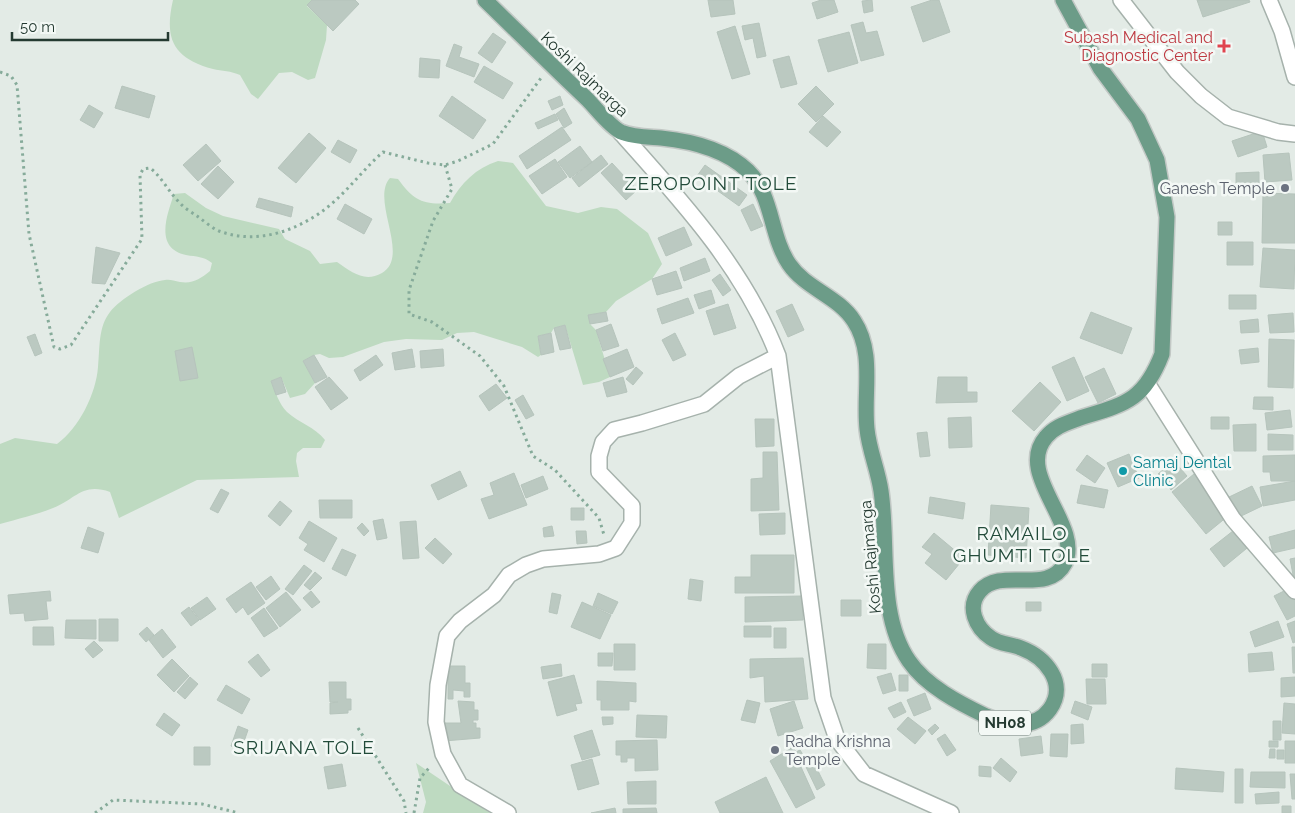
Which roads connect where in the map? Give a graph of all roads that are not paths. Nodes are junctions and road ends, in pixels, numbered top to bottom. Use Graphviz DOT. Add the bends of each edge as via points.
graph roads {
  1 [pos="485,0"];
  2 [pos="1063,0"];
  3 [pos="1121,0"];
  4 [pos="1268,0"];
  5 [pos="1295,77"];
  6 [pos="620,132"];
  7 [pos="1295,134"];
  8 [pos="778,356"];
  9 [pos="1147,383"];
  10 [pos="1295,591"];
  11 [pos="508,813"];
  12 [pos="951,813"];
  1 -- 6 [label="main road, Koshi Rajmarga"];
  2 -- 9 [label="main road, Koshi Rajmarga / NH08" via="1100,68 1138,119 1157,160 1167,217 1162,344 1159,362"];
  3 -- 7 [label="street" via="1177,72 1221,112 1261,127"];
  4 -- 5 [label="street" via="1282,31"];
  6 -- 8 [label="street" via="679,199 741,282 766,324"];
  6 -- 9 [label="main road, Koshi Rajmarga / NH08" via="701,145 730,158 750,172 761,189 777,240 790,266 809,285 835,300 857,324 866,352 867,430 881,492 888,596 896,634 908,661 928,682 977,712 998,721 1022,725 1039,720 1051,707 1056,693 1056,680 1039,656 994,641 974,618 973,606 978,592 991,583 1003,579 1034,581 1056,574 1066,560 1065,530 1037,464 1039,448 1059,425 1136,398"];
  8 -- 11 [label="street" via="739,376 704,404 614,430 603,442 599,472 632,506 632,523 616,548 599,554 543,559 526,565 509,575 494,595 460,621 447,636 438,686 436,722 443,754 460,785"];
  8 -- 12 [label="street" via="823,698 837,739 864,774"];
  9 -- 10 [label="street" via="1233,519"];
}
